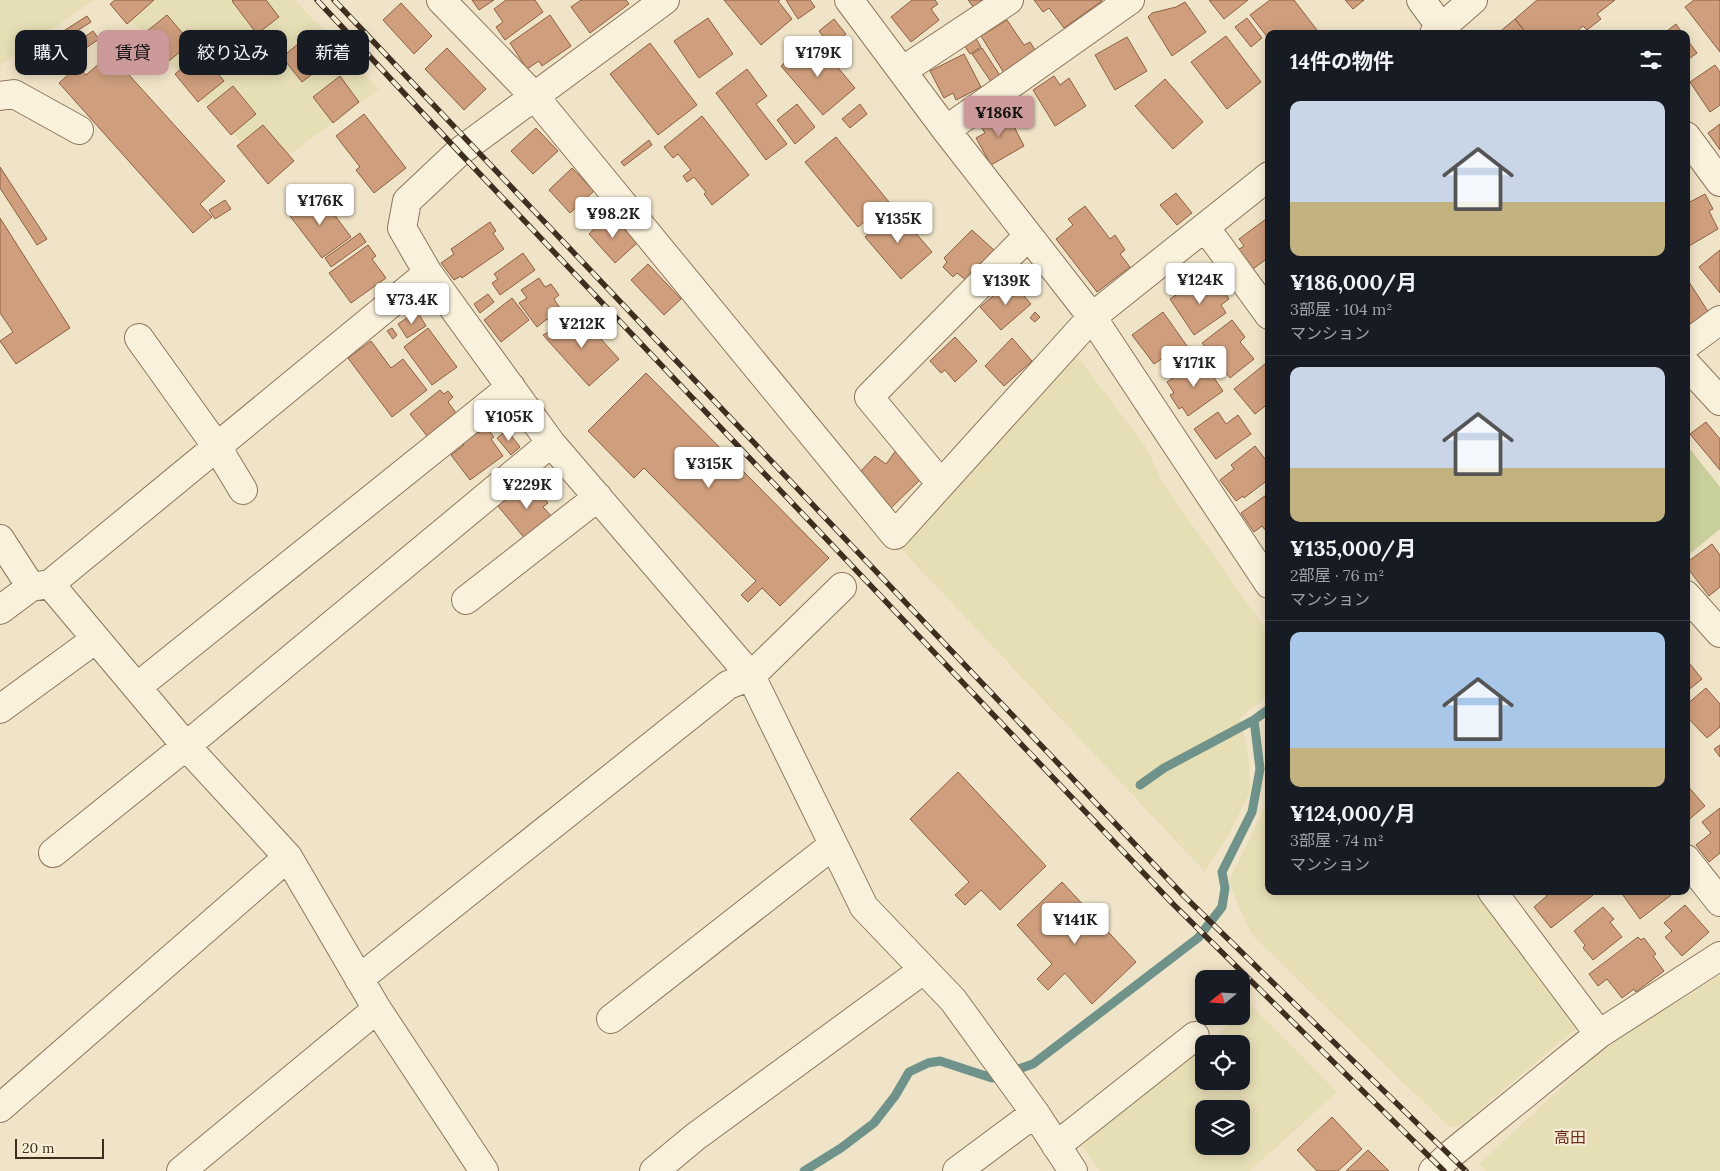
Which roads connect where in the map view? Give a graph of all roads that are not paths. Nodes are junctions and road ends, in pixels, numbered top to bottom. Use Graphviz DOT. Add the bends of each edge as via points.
graph roads {
  1 [pos="441,0"];
  2 [pos="665,0"];
  3 [pos="849,0"];
  4 [pos="1009,0"];
  5 [pos="1130,0"];
  6 [pos="1421,0"];
  7 [pos="1472,0"];
  8 [pos="1439,30"];
  9 [pos="1441,30"];
  10 [pos="902,71"];
  11 [pos="0,96"];
  12 [pos="535,96"];
  13 [pos="79,130"];
  14 [pos="946,130"];
  15 [pos="1690,141"];
  16 [pos="1265,179"];
  17 [pos="1720,182"];
  18 [pos="1205,227"];
  19 [pos="1028,236"];
  20 [pos="428,273"];
  21 [pos="1265,309"];
  22 [pos="1092,317"];
  23 [pos="1720,320"];
  24 [pos="139,338"];
  25 [pos="1690,342"];
  26 [pos="1690,368"];
  27 [pos="510,386"];
  28 [pos="1720,401"];
  29 [pos="551,443"];
  30 [pos="216,447"];
  31 [pos="941,484"];
  32 [pos="243,490"];
  33 [pos="598,497"];
  34 [pos="0,539"];
  35 [pos="1265,578"];
  36 [pos="40,586"];
  37 [pos="842,587"];
  38 [pos="1690,599"];
  39 [pos="466,600"];
  40 [pos="0,610"];
  41 [pos="1720,633"];
  42 [pos="96,640"];
  43 [pos="751,676"];
  44 [pos="137,687"];
  45 [pos="0,709"];
  46 [pos="186,746"];
  47 [pos="833,845"];
  48 [pos="52,853"];
  49 [pos="288,858"];
  50 [pos="1690,864"];
  51 [pos="1495,895"];
  52 [pos="1720,902"];
  53 [pos="1720,956"];
  54 [pos="923,970"];
  55 [pos="359,979"];
  56 [pos="377,1009"];
  57 [pos="611,1019"];
  58 [pos="1599,1034"];
  59 [pos="1195,1036"];
  60 [pos="0,1108"];
  61 [pos="1035,1112"];
  62 [pos="1056,1146"];
  63 [pos="181,1171"];
  64 [pos="484,1171"];
  65 [pos="654,1171"];
  66 [pos="957,1171"];
  67 [pos="1073,1171"];
  68 [pos="1433,1171"];
  1 -- 12 [label="street"];
  2 -- 12 [label="street"];
  3 -- 10 [label="street"];
  4 -- 10 [label="street"];
  5 -- 14 [label="street"];
  6 -- 8 [label="street"];
  7 -- 9 [label="street"];
  10 -- 14 [label="street"];
  11 -- 13 [label="street" via="14,94"];
  12 -- 20 [label="street" via="459,152 407,201 402,228"];
  12 -- 31 [label="street" via="895,535"];
  14 -- 19 [label="street"];
  15 -- 17 [label="street"];
  16 -- 18 [label="street"];
  18 -- 21 [label="street"];
  18 -- 22 [label="street"];
  19 -- 22 [label="street"];
  19 -- 31 [label="street" via="869,398"];
  20 -- 27 [label="street"];
  20 -- 30 [label="street"];
  22 -- 31 [label="street"];
  22 -- 35 [label="street"];
  23 -- 25 [label="street"];
  24 -- 30 [label="street"];
  26 -- 28 [label="street"];
  27 -- 29 [label="street"];
  27 -- 44 [label="street"];
  29 -- 33 [label="street"];
  29 -- 46 [label="street"];
  30 -- 32 [label="street"];
  30 -- 36 [label="street"];
  33 -- 39 [label="street"];
  33 -- 43 [label="street"];
  34 -- 36 [label="street"];
  36 -- 40 [label="street"];
  36 -- 42 [label="street"];
  37 -- 43 [label="street"];
  38 -- 41 [label="street"];
  42 -- 44 [label="street"];
  42 -- 45 [label="street"];
  43 -- 47 [label="street"];
  43 -- 55 [label="street" via="728,685"];
  44 -- 46 [label="street"];
  46 -- 48 [label="street"];
  46 -- 49 [label="street"];
  47 -- 54 [label="street" via="864,908"];
  47 -- 57 [label="street"];
  49 -- 55 [label="street"];
  49 -- 60 [label="street"];
  50 -- 52 [label="street"];
  51 -- 58 [label="street"];
  53 -- 58 [label="street"];
  54 -- 61 [label="street" via="954,1000"];
  54 -- 65 [label="street" via="695,1137"];
  55 -- 56 [label="street"];
  56 -- 63 [label="street"];
  56 -- 64 [label="street"];
  58 -- 68 [label="street"];
  59 -- 62 [label="street"];
  61 -- 62 [label="street"];
  61 -- 66 [label="street"];
  62 -- 67 [label="street"];
}
